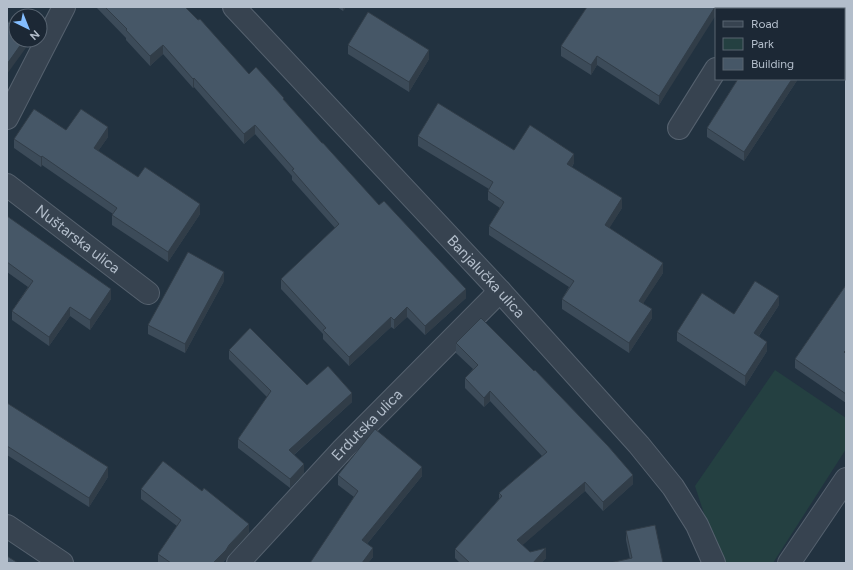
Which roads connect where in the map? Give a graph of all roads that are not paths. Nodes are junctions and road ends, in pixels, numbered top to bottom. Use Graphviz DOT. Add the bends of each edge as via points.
graph roads {
  1 [pos="64,7"];
  2 [pos="234,7"];
  3 [pos="715,71"];
  4 [pos="7,118"];
  5 [pos="679,128"];
  6 [pos="7,185"];
  7 [pos="500,291"];
  8 [pos="148,293"];
  9 [pos="846,479"];
  10 [pos="7,526"];
  11 [pos="62,563"];
  12 [pos="238,563"];
  13 [pos="714,563"];
  14 [pos="789,563"];
  1 -- 4 [label="street"];
  2 -- 7 [label="street, Banjalučka ulica"];
  3 -- 5 [label="street"];
  6 -- 8 [label="street, Nuštarska ulica"];
  7 -- 12 [label="street, Erdutska ulica" via="343,449"];
  7 -- 13 [label="street, Banjalučka ulica" via="639,445 673,487 696,525"];
  9 -- 14 [label="street"];
  10 -- 11 [label="street"];
}
